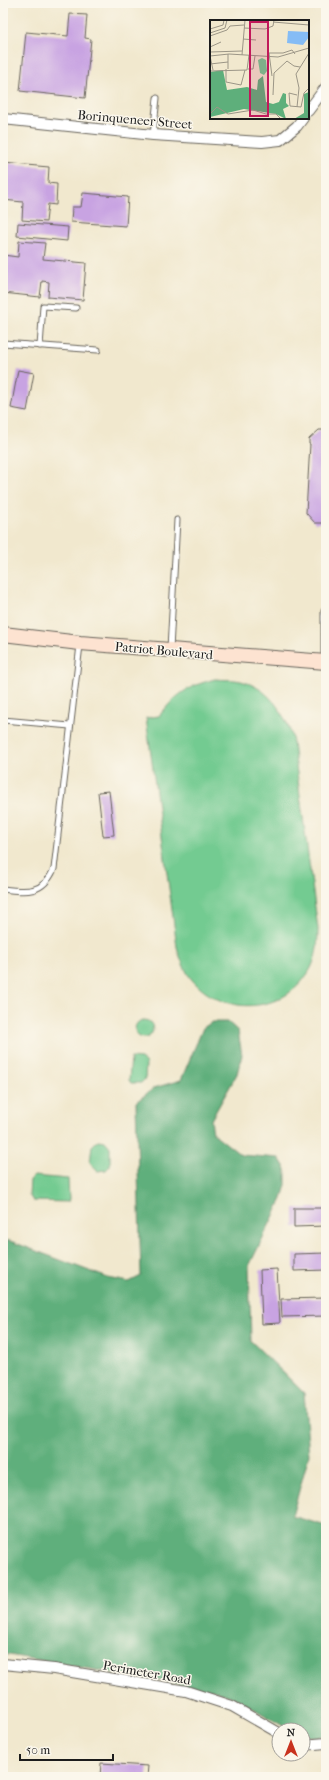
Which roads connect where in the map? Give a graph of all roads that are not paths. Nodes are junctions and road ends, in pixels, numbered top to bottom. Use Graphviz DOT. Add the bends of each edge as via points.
graph roads {
  1 [pos="326,87"];
  2 [pos="157,98"];
  3 [pos="309,110"];
  4 [pos="3,119"];
  5 [pos="302,119"];
  6 [pos="153,135"];
  7 [pos="76,308"];
  8 [pos="3,343"];
  9 [pos="40,346"];
  10 [pos="98,350"];
  11 [pos="177,520"];
  12 [pos="326,609"];
  13 [pos="3,634"];
  14 [pos="80,643"];
  15 [pos="170,650"];
  16 [pos="325,665"];
  17 [pos="3,720"];
  18 [pos="70,726"];
  19 [pos="3,889"];
  20 [pos="3,1664"];
  21 [pos="271,1728"];
  22 [pos="326,1744"];
  23 [pos="311,1745"];
  1 -- 3 [label="street"];
  2 -- 6 [label="lane"];
  4 -- 6 [label="street, Borinqueneer Street"];
  5 -- 6 [label="street, Borinqueneer Street" via="298,126 280,140 262,142"];
  7 -- 9 [label="lane" via="42,306"];
  8 -- 9 [label="lane"];
  9 -- 10 [label="lane"];
  11 -- 15 [label="lane"];
  12 -- 16 [label="lane"];
  13 -- 14 [label="street, Patriot Boulevard"];
  14 -- 15 [label="street, Patriot Boulevard"];
  14 -- 18 [label="lane"];
  15 -- 16 [label="street, Patriot Boulevard"];
  17 -- 18 [label="lane"];
  18 -- 19 [label="lane" via="54,870 42,887 33,890"];
  20 -- 21 [label="street, Perimeter Road" via="54,1669 186,1691 232,1706"];
  22 -- 23 [label="street"];
}
